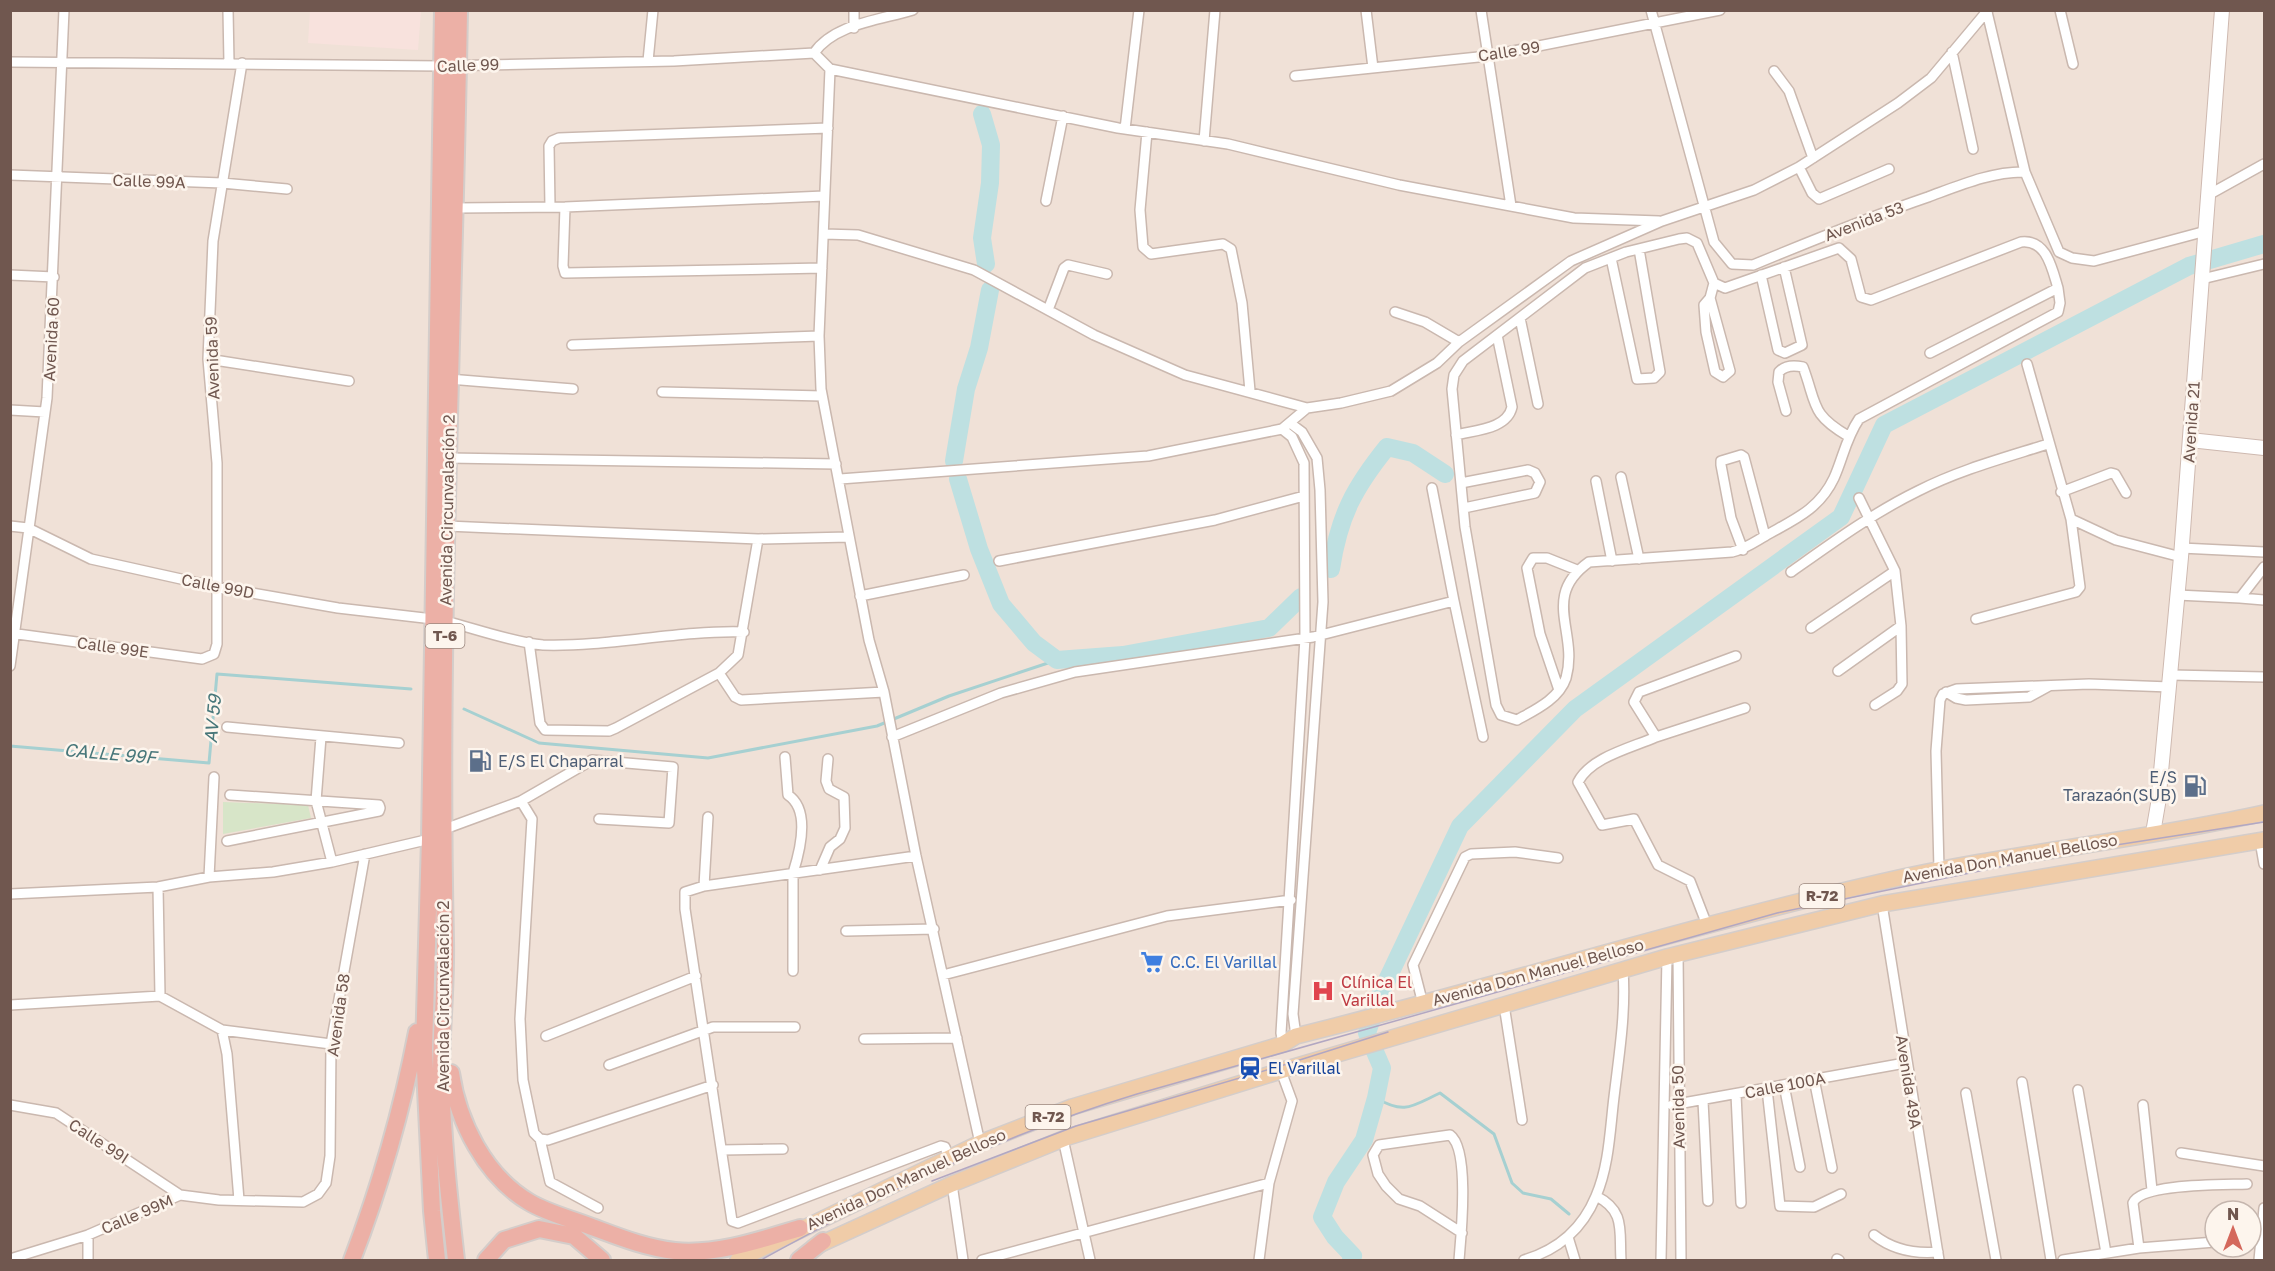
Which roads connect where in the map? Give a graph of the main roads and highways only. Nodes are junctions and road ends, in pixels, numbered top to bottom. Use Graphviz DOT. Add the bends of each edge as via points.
graph roads {
  1 [pos="443,10"];
  2 [pos="459,10"];
  3 [pos="450,65"];
  4 [pos="439,620"];
  5 [pos="2265,813"];
  6 [pos="436,835"];
  7 [pos="2262,840"];
  8 [pos="426,984"];
  9 [pos="443,1018"];
  10 [pos="800,1228"];
  11 [pos="823,1241"];
  12 [pos="351,1260"];
  13 [pos="437,1260"];
  14 [pos="456,1260"];
  15 [pos="486,1260"];
  16 [pos="602,1260"];
  17 [pos="738,1260"];
  18 [pos="792,1260"];
  19 [pos="799,1260"];
  1 -- 3 [label="highway, Avenida Circunvalación 2 / T-6"];
  2 -- 3 [label="highway, Avenida Circunvalación 2 / T-6"];
  3 -- 4 [label="highway, Avenida Circunvalación 2 / T-6"];
  3 -- 4 [label="highway, Avenida Circunvalación 2 / T-6" via="457,208 447,526"];
  4 -- 6 [label="highway, Avenida Circunvalación 2 / T-6"];
  5 -- 10 [label="main road, Avenida Don Manuel Belloso / R-72" via="1938,869 1707,925 1289,1040 1072,1107 980,1143"];
  6 -- 8 [label="highway, Avenida Circunvalación 2 / T-6"];
  6 -- 9 [label="highway, Avenida Circunvalación 2 / T-6" via="446,946"];
  7 -- 11 [label="main road, Avenida Don Manuel Belloso / R-72" via="1882,904 1672,956 1063,1139"];
  8 -- 12 [label="highway" via="407,1080 370,1213"];
  8 -- 13 [label="highway, Avenida Circunvalación 2 / T-6" via="424,1049"];
  9 -- 10 [label="highway" via="454,1094 468,1129 492,1171 529,1202 634,1243 676,1251 748,1243"];
  9 -- 14 [label="highway, Avenida Circunvalación 2 / T-6" via="441,1071"];
  10 -- 17 [label="main road, Avenida Don Manuel Belloso / R-72"];
  11 -- 18 [label="main road, Avenida Don Manuel Belloso / R-72"];
  11 -- 19 [label="highway"];
  15 -- 16 [label="highway" via="504,1240 539,1229 574,1236"];
}
